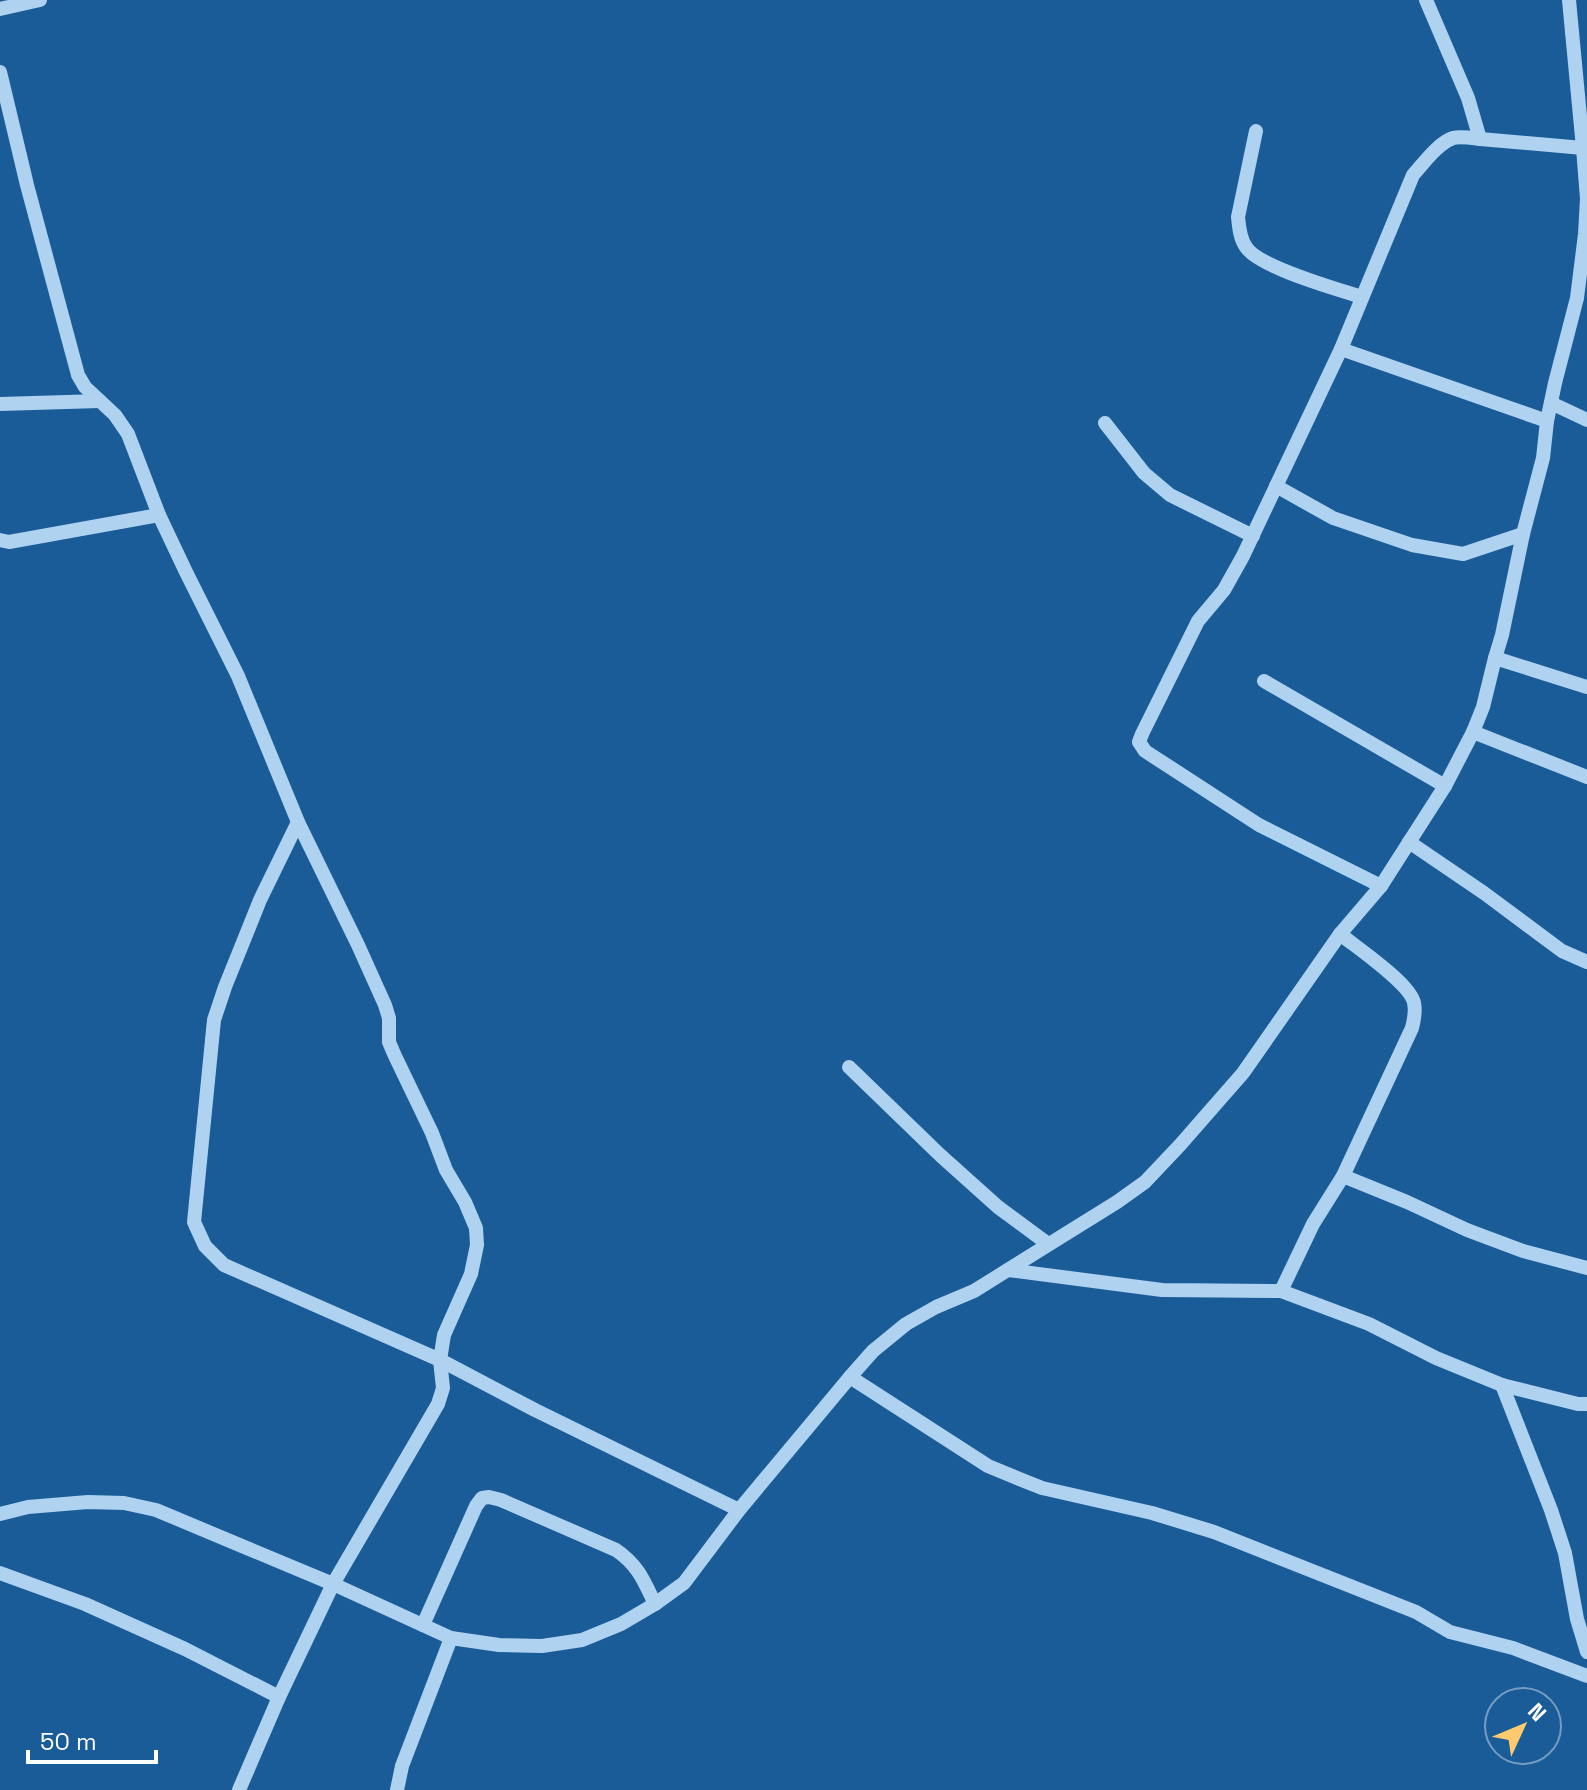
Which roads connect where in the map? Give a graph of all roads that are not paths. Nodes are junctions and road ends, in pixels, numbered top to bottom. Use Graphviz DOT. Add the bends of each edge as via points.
graph roads {
  1 [pos="40,0"];
  2 [pos="1426,0"];
  3 [pos="1569,0"];
  4 [pos="0,9"];
  5 [pos="0,72"];
  6 [pos="1256,131"];
  7 [pos="1480,139"];
  8 [pos="1583,148"];
  9 [pos="1586,234"];
  10 [pos="1362,297"];
  11 [pos="1341,349"];
  12 [pos="100,401"];
  13 [pos="1551,403"];
  14 [pos="0,404"];
  15 [pos="1587,420"];
  16 [pos="1547,421"];
  17 [pos="1105,423"];
  18 [pos="1276,486"];
  19 [pos="159,515"];
  20 [pos="1523,534"];
  21 [pos="1253,536"];
  22 [pos="0,540"];
  23 [pos="1495,658"];
  24 [pos="1264,681"];
  25 [pos="1587,687"];
  26 [pos="1473,732"];
  27 [pos="1587,777"];
  28 [pos="1445,786"];
  29 [pos="298,822"];
  30 [pos="1409,842"];
  31 [pos="1381,886"];
  32 [pos="1340,934"];
  33 [pos="1587,962"];
  34 [pos="849,1067"];
  35 [pos="1343,1176"];
  36 [pos="1048,1244"];
  37 [pos="1587,1268"];
  38 [pos="1008,1270"];
  39 [pos="1281,1291"];
  40 [pos="440,1360"];
  41 [pos="850,1377"];
  42 [pos="1502,1385"];
  43 [pos="1587,1404"];
  44 [pos="739,1510"];
  45 [pos="0,1514"];
  46 [pos="0,1573"];
  47 [pos="333,1584"];
  48 [pos="655,1604"];
  49 [pos="423,1625"];
  50 [pos="451,1638"];
  51 [pos="1587,1652"];
  52 [pos="1587,1676"];
  53 [pos="279,1697"];
  54 [pos="239,1790"];
  55 [pos="397,1790"];
  1 -- 4 [label="street"];
  2 -- 7 [label="street"];
  3 -- 8 [label="street"];
  5 -- 12 [label="street" via="78,375"];
  6 -- 10 [label="street" via="1238,217 1247,249 1278,268"];
  7 -- 8 [label="street"];
  7 -- 10 [label="street" via="1449,140 1413,175"];
  8 -- 9 [label="street"];
  9 -- 13 [label="street" via="1577,298"];
  10 -- 11 [label="street"];
  11 -- 16 [label="street"];
  11 -- 18 [label="street"];
  12 -- 14 [label="street"];
  12 -- 19 [label="street" via="128,434"];
  13 -- 15 [label="street"];
  13 -- 16 [label="street"];
  16 -- 20 [label="street"];
  17 -- 21 [label="street" via="1144,473 1170,495"];
  18 -- 20 [label="street" via="1333,518 1412,545 1463,554"];
  18 -- 21 [label="street"];
  19 -- 22 [label="street"];
  19 -- 29 [label="street" via="238,676"];
  20 -- 23 [label="street"];
  21 -- 31 [label="street" via="1224,590 1198,621 1139,742 1259,825"];
  23 -- 25 [label="street"];
  23 -- 26 [label="street"];
  24 -- 28 [label="street"];
  26 -- 27 [label="street"];
  26 -- 28 [label="street"];
  28 -- 30 [label="street"];
  29 -- 40 [label="street" via="385,1005 389,1042 476,1228 471,1274 444,1335"];
  29 -- 40 [label="street" via="260,900 214,1020 194,1222 205,1246 224,1265"];
  30 -- 31 [label="street"];
  30 -- 33 [label="street" via="1562,951"];
  31 -- 32 [label="street"];
  32 -- 35 [label="street" via="1405,986 1415,1003 1412,1028"];
  32 -- 36 [label="street" via="1243,1073 1180,1145 1145,1182"];
  34 -- 36 [label="street" via="998,1207"];
  35 -- 37 [label="street" via="1467,1230"];
  35 -- 39 [label="street"];
  36 -- 38 [label="street"];
  38 -- 39 [label="street" via="1162,1290"];
  38 -- 41 [label="street" via="906,1324"];
  39 -- 42 [label="street" via="1369,1324"];
  40 -- 44 [label="street"];
  40 -- 47 [label="street" via="443,1388 438,1404"];
  41 -- 44 [label="street"];
  41 -- 52 [label="street" via="988,1466 1017,1478 1214,1532 1416,1612 1450,1632 1513,1648"];
  42 -- 43 [label="street"];
  42 -- 51 [label="street" via="1565,1553"];
  44 -- 48 [label="street" via="684,1583"];
  45 -- 47 [label="street" via="28,1507 124,1503 156,1510"];
  46 -- 53 [label="street" via="85,1604"];
  47 -- 49 [label="street"];
  47 -- 53 [label="street"];
  48 -- 49 [label="street" via="638,1569 616,1550 489,1497 476,1506"];
  48 -- 50 [label="street" via="582,1640 542,1646"];
  49 -- 50 [label="street"];
  50 -- 55 [label="street"];
  53 -- 54 [label="street"];
}
